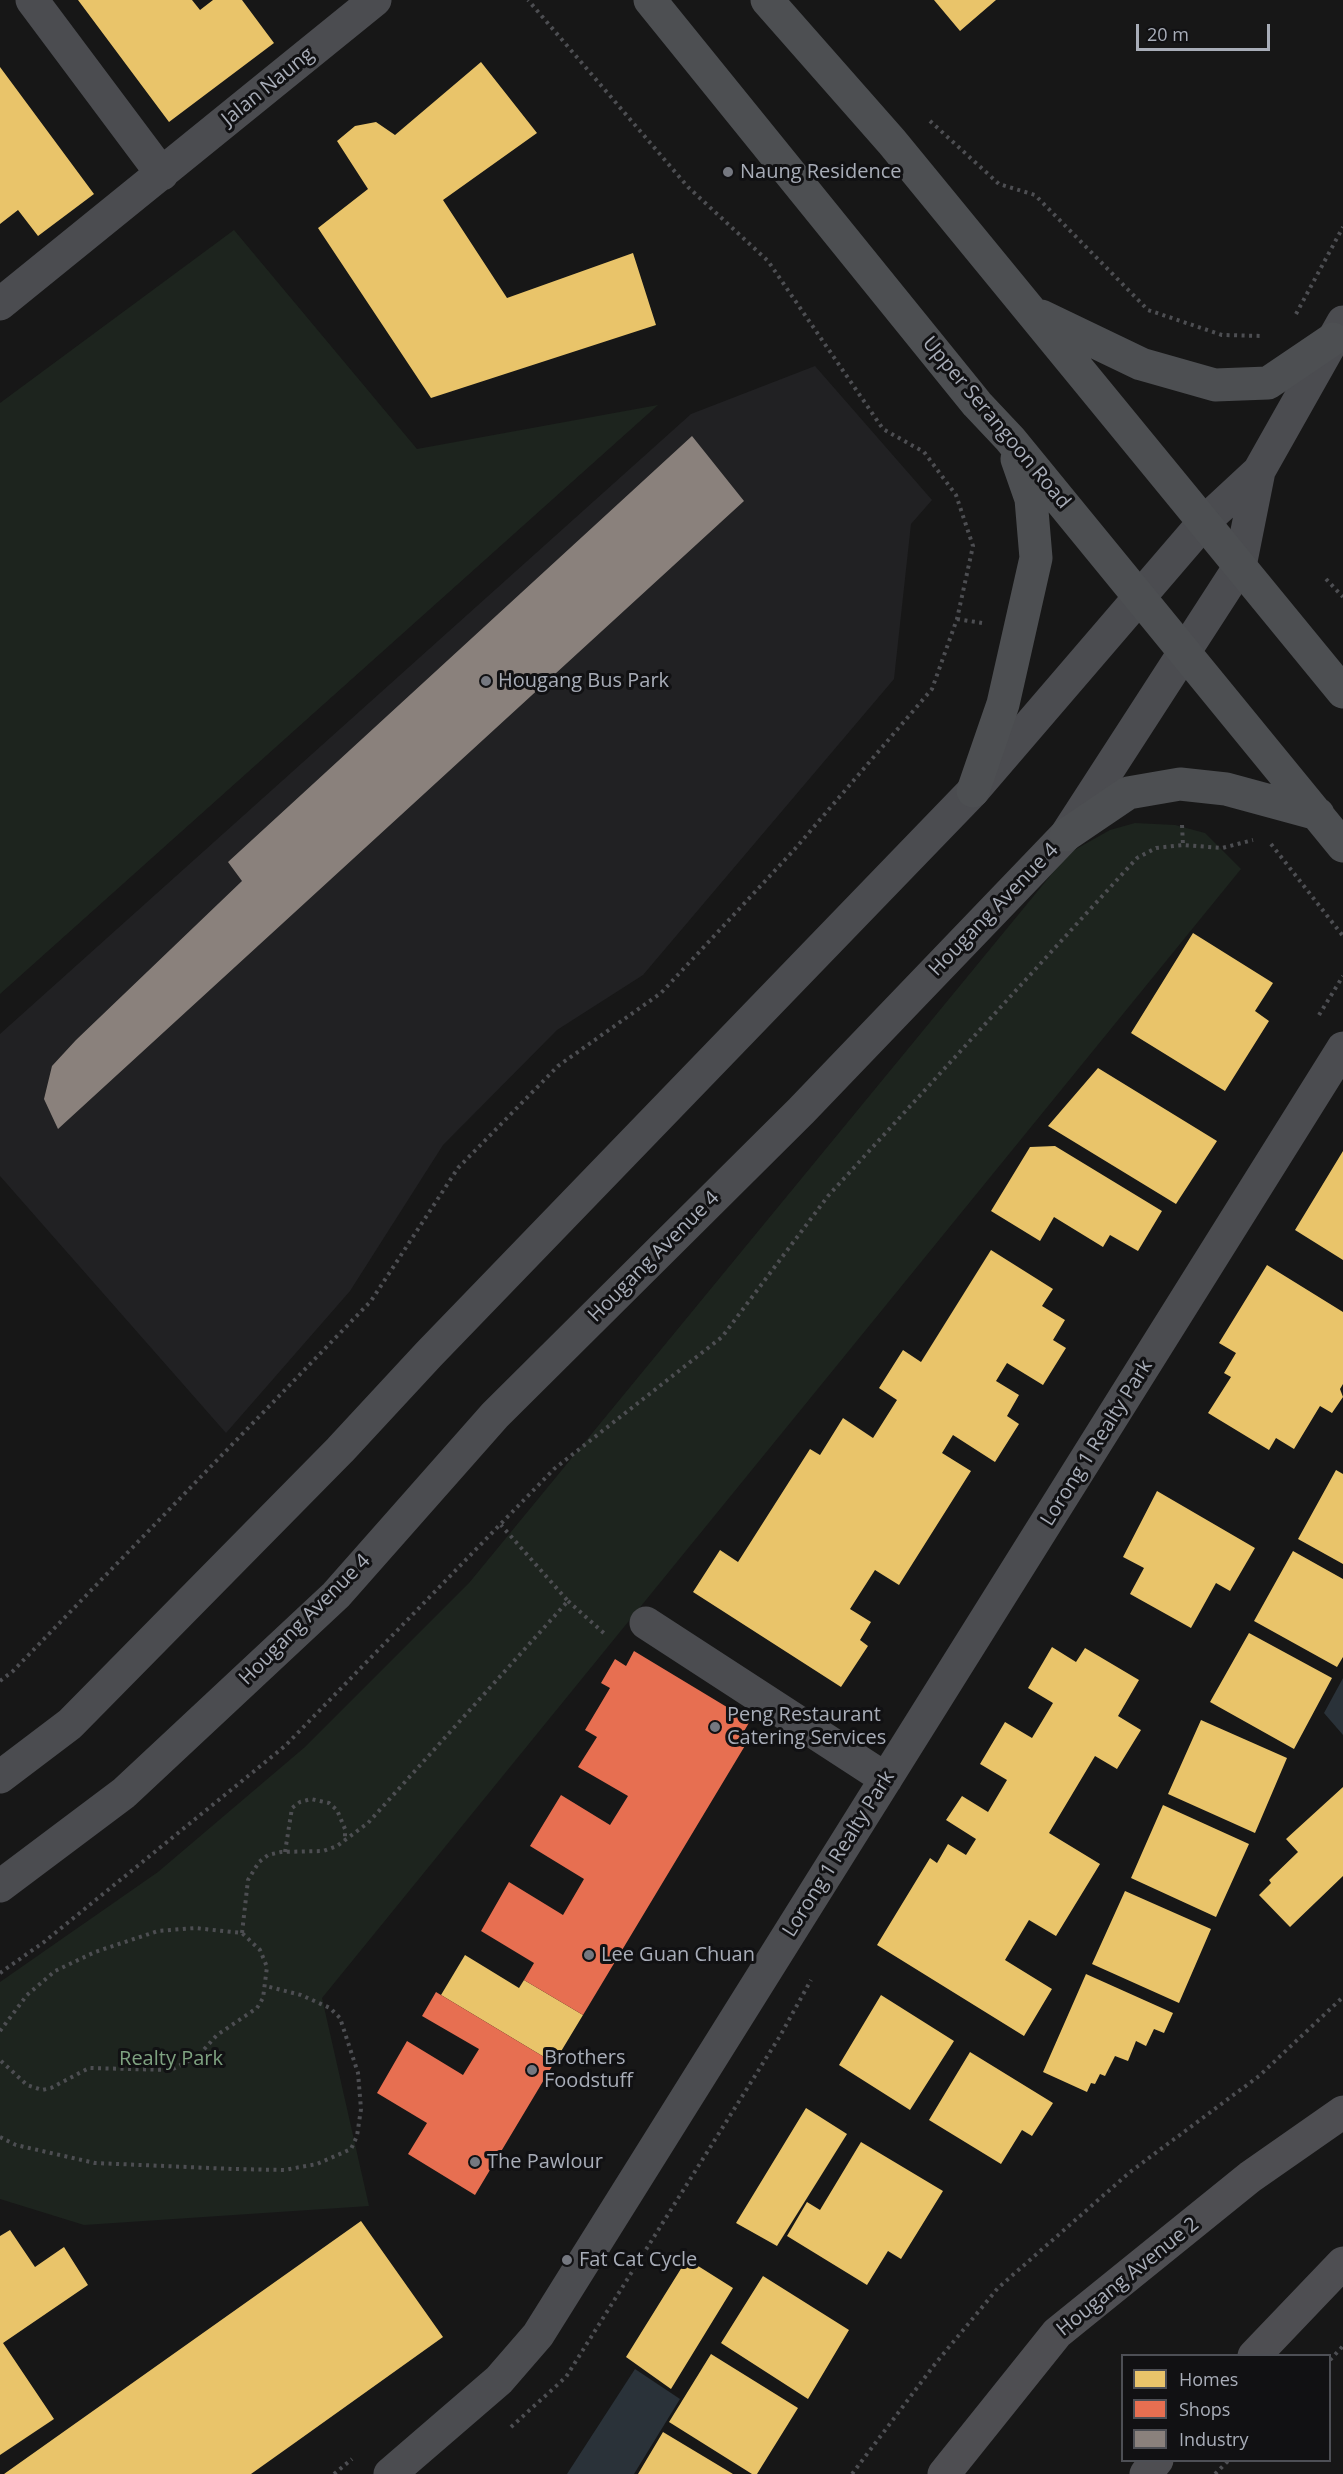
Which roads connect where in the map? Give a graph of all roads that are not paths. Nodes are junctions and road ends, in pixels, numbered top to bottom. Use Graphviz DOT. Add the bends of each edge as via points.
graph roads {
  1 [pos="33,0"];
  2 [pos="375,0"];
  3 [pos="650,0"];
  4 [pos="767,0"];
  5 [pos="162,174"];
  6 [pos="0,304"];
  7 [pos="1031,311"];
  8 [pos="1338,330"];
  9 [pos="1010,439"];
  10 [pos="1259,471"];
  11 [pos="1204,522"];
  12 [pos="1240,566"];
  13 [pos="1140,597"];
  14 [pos="1185,651"];
  15 [pos="1343,692"];
  16 [pos="973,791"];
  17 [pos="1318,814"];
  18 [pos="1066,835"];
  19 [pos="1343,846"];
  20 [pos="1343,1048"];
  21 [pos="646,1623"];
  22 [pos="0,1777"];
  23 [pos="886,1779"];
  24 [pos="0,1886"];
  25 [pos="1343,2112"];
  26 [pos="1343,2263"];
  27 [pos="1255,2354"];
  28 [pos="1155,2462"];
  29 [pos="390,2474"];
  30 [pos="944,2474"];
  31 [pos="1146,2474"];
  1 -- 5 [label="street"];
  2 -- 5 [label="street, Jalan Naung"];
  3 -- 9 [label="main road, Upper Serangoon Road" via="977,404"];
  4 -- 7 [label="main road" via="892,142"];
  5 -- 6 [label="street, Jalan Naung"];
  7 -- 8 [label="main road" via="1141,364 1215,385 1268,383"];
  7 -- 11 [label="main road"];
  8 -- 10 [label="street"];
  9 -- 13 [label="main road, Upper Serangoon Road"];
  9 -- 16 [label="main road" via="1031,499 1036,558 1003,704"];
  10 -- 11 [label="street"];
  10 -- 12 [label="street"];
  11 -- 12 [label="main road"];
  11 -- 13 [label="street"];
  12 -- 14 [label="street, Hougang Avenue 4"];
  12 -- 15 [label="main road"];
  13 -- 14 [label="main road, Upper Serangoon Road"];
  13 -- 16 [label="street"];
  14 -- 17 [label="main road, Upper Serangoon Road"];
  14 -- 18 [label="street, Hougang Avenue 4"];
  16 -- 22 [label="street" via="332,1458 70,1724"];
  17 -- 18 [label="main road" via="1226,789 1180,784 1128,793"];
  17 -- 19 [label="main road, Upper Serangoon Road"];
  18 -- 24 [label="street, Hougang Avenue 4" via="801,1111 495,1415 336,1595 124,1793"];
  20 -- 23 [label="street, Lorong 1 Realty Park"];
  21 -- 23 [label="street"];
  23 -- 29 [label="street, Lorong 1 Realty Park" via="538,2335 499,2380"];
  25 -- 30 [label="highway, Hougang Avenue 2" via="1250,2177 1057,2333"];
  26 -- 27 [label="highway"];
  28 -- 31 [label="highway"];
}
